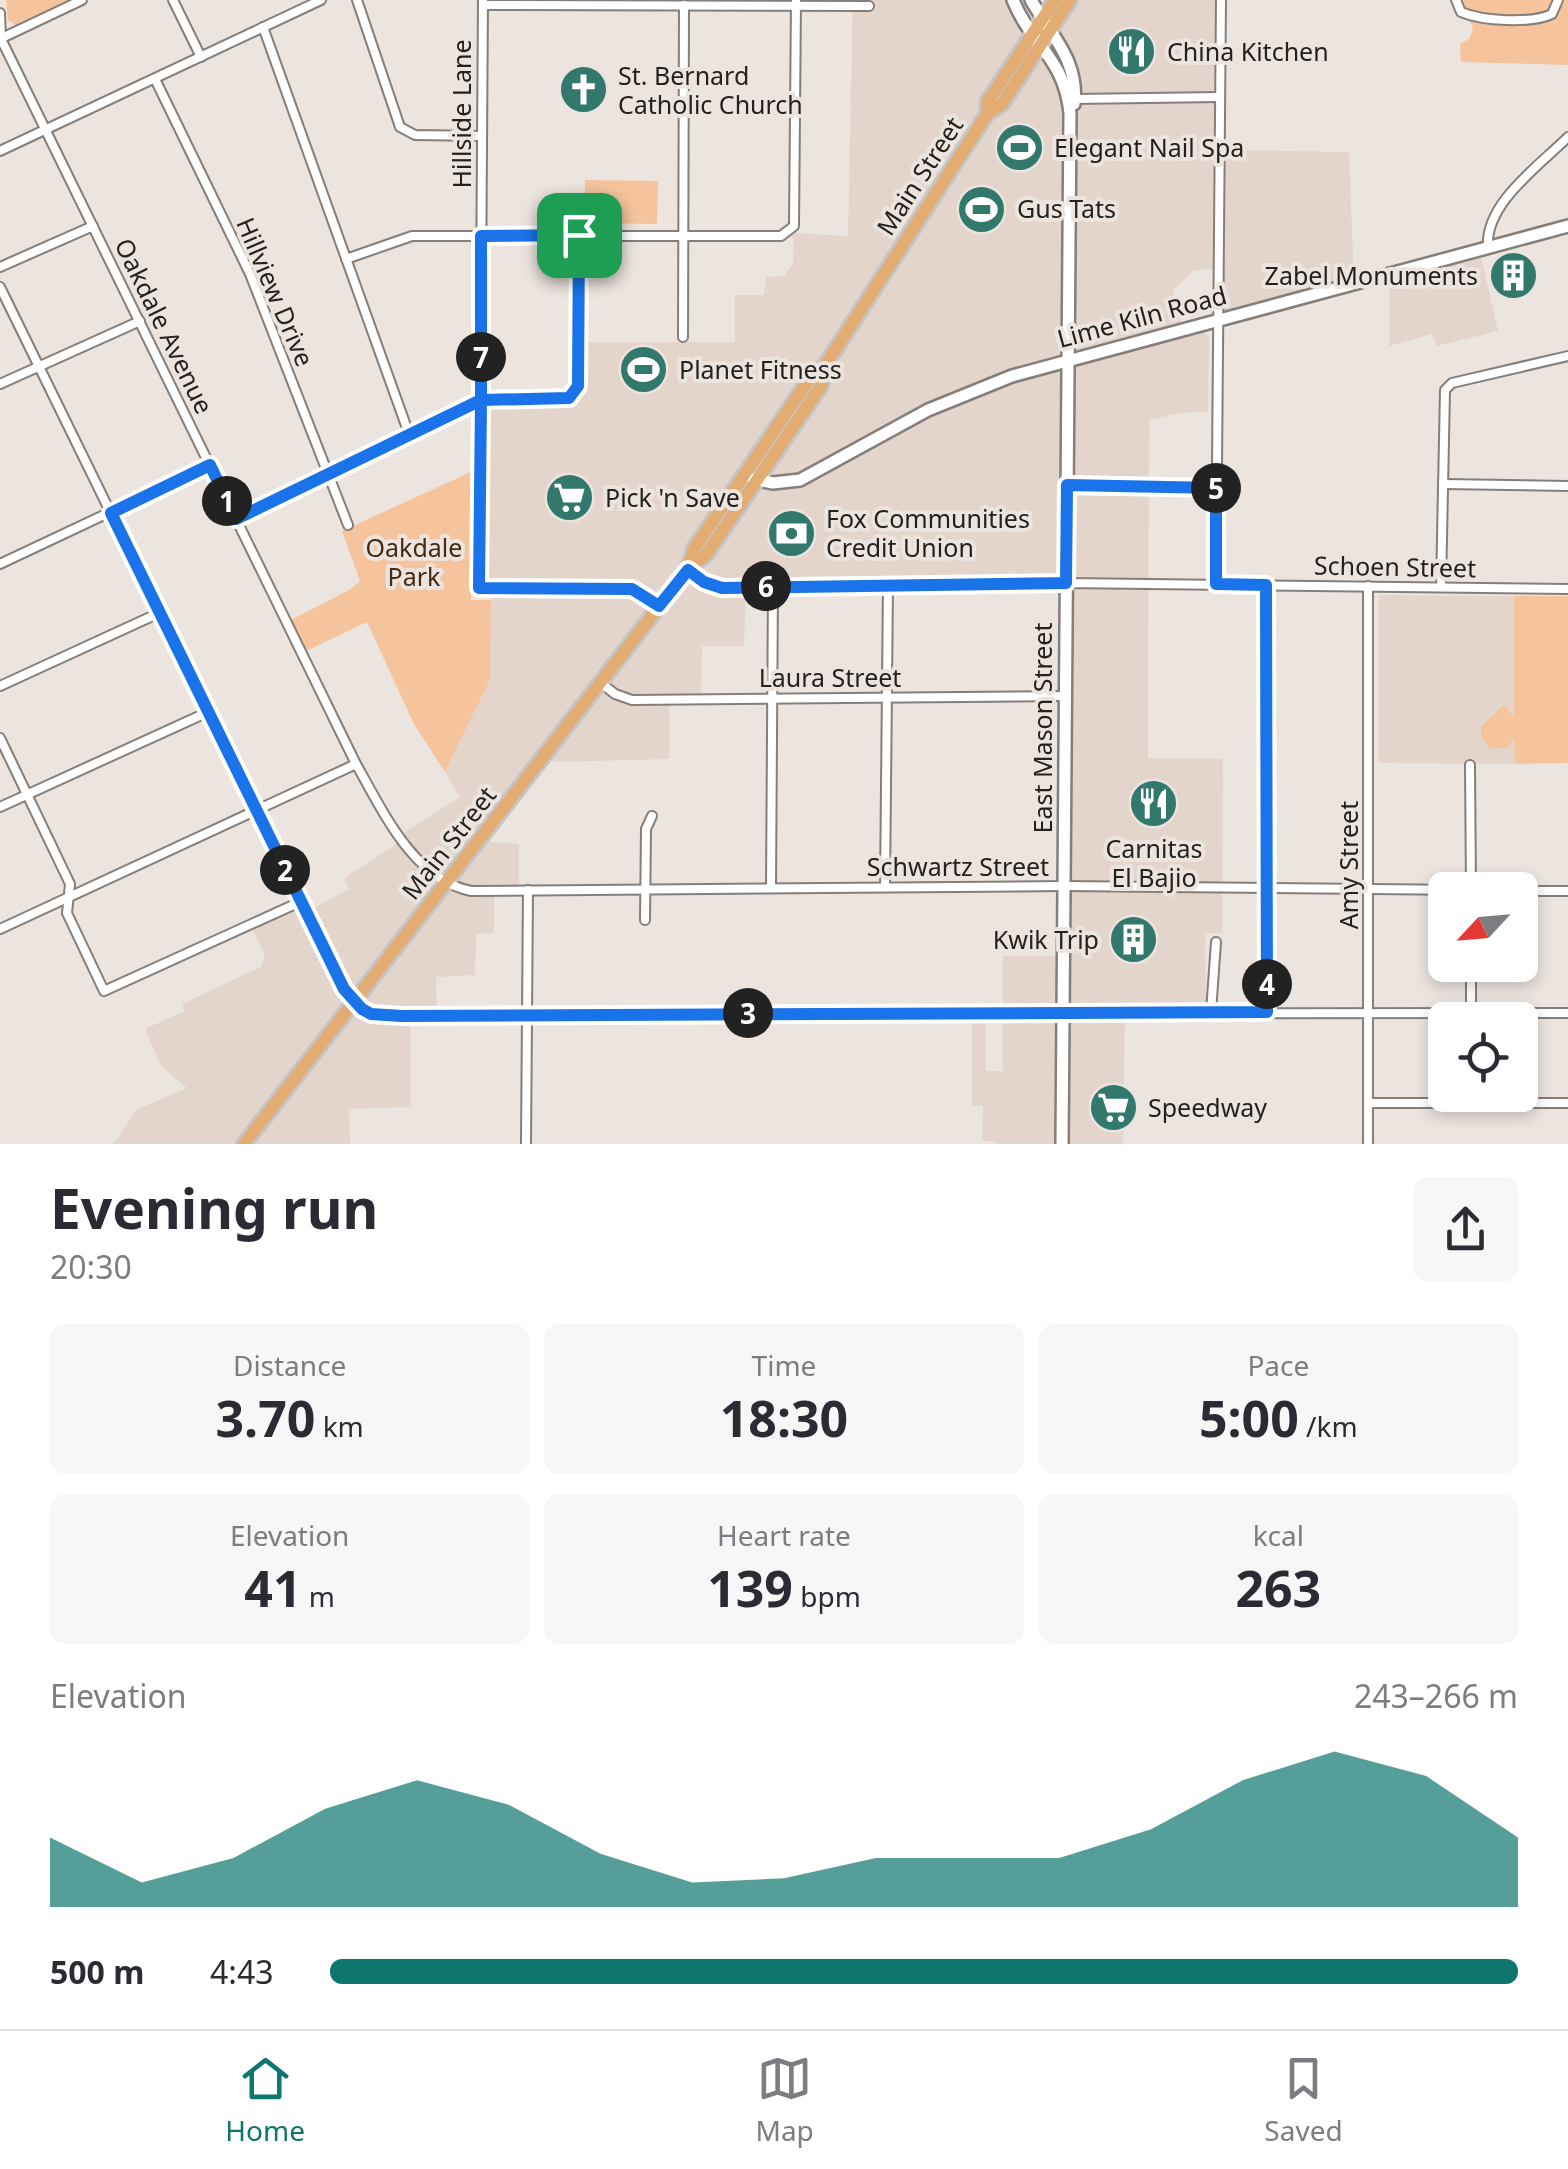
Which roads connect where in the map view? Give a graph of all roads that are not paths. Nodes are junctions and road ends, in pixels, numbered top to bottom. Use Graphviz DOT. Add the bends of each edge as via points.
graph roads {
  1 [pos="82,0"];
  2 [pos="173,0"];
  3 [pos="321,0"];
  4 [pos="357,0"];
  5 [pos="1013,0"];
  6 [pos="1031,0"];
  7 [pos="1055,0"];
  8 [pos="1070,0"];
  9 [pos="1221,0"];
  10 [pos="1558,0"];
  11 [pos="483,3"];
  12 [pos="796,3"];
  13 [pos="1457,4"];
  14 [pos="684,6"];
  15 [pos="870,6"];
  16 [pos="0,13"];
  17 [pos="1047,24"];
  18 [pos="263,28"];
  19 [pos="0,39"];
  20 [pos="1038,39"];
  21 [pos="200,58"];
  22 [pos="155,79"];
  23 [pos="1220,98"];
  24 [pos="1072,99"];
  25 [pos="46,130"];
  26 [pos="482,136"];
  27 [pos="1568,136"];
  28 [pos="0,151"];
  29 [pos="92,226"];
  30 [pos="1568,226"];
  31 [pos="579,235"];
  32 [pos="481,236"];
  33 [pos="682,236"];
  34 [pos="1488,248"];
  35 [pos="346,259"];
  36 [pos="0,267"];
  37 [pos="0,287"];
  38 [pos="1217,319"];
  39 [pos="140,322"];
  40 [pos="682,337"];
  41 [pos="1568,356"];
  42 [pos="1066,360"];
  43 [pos="39,367"];
  44 [pos="0,384"];
  45 [pos="481,400"];
  46 [pos="410,434"];
  47 [pos="210,465"];
  48 [pos="328,474"];
  49 [pos="752,478"];
  50 [pos="1442,484"];
  51 [pos="1067,485"];
  52 [pos="1568,486"];
  53 [pos="1216,488"];
  54 [pos="111,513"];
  55 [pos="236,519"];
  56 [pos="348,525"];
  57 [pos="0,564"];
  58 [pos="688,570"];
  59 [pos="1066,583"];
  60 [pos="1216,584"];
  61 [pos="888,585"];
  62 [pos="1266,585"];
  63 [pos="773,586"];
  64 [pos="1368,586"];
  65 [pos="1441,587"];
  66 [pos="1568,589"];
  67 [pos="659,606"];
  68 [pos="159,613"];
  69 [pos="601,683"];
  70 [pos="0,686"];
  71 [pos="1066,696"];
  72 [pos="772,698"];
  73 [pos="887,698"];
  74 [pos="208,712"];
  75 [pos="0,738"];
  76 [pos="356,764"];
  77 [pos="1470,765"];
  78 [pos="28,794"];
  79 [pos="0,807"];
  80 [pos="256,812"];
  81 [pos="652,816"];
  82 [pos="1471,872"];
  83 [pos="447,881"];
  84 [pos="1064,886"];
  85 [pos="885,887"];
  86 [pos="1267,887"];
  87 [pos="771,888"];
  88 [pos="1369,888"];
  89 [pos="645,889"];
  90 [pos="1428,889"];
  91 [pos="528,890"];
  92 [pos="1538,891"];
  93 [pos="1568,892"];
  94 [pos="68,898"];
  95 [pos="300,902"];
  96 [pos="645,920"];
  97 [pos="0,929"];
  98 [pos="1216,942"];
  99 [pos="354,1002"];
  100 [pos="1063,1012"];
  101 [pos="1210,1012"];
  102 [pos="1267,1012"];
  103 [pos="1369,1012"];
  104 [pos="1428,1013"];
  105 [pos="1538,1013"];
  106 [pos="1568,1013"];
  107 [pos="527,1015"];
  108 [pos="1369,1103"];
  109 [pos="1568,1103"];
  110 [pos="244,1144"];
  111 [pos="526,1144"];
  112 [pos="1062,1144"];
  113 [pos="1368,1144"];
  1 -- 19 [label="street"];
  2 -- 21 [label="street"];
  3 -- 18 [label="street"];
  4 -- 26 [label="street" via="400,127 415,135"];
  5 -- 20 [label="main road"];
  6 -- 17 [label="main road, East Mason Street"];
  7 -- 17 [label="main road, Main Street"];
  8 -- 17 [label="main road, Main Street"];
  9 -- 23 [label="street"];
  10 -- 13 [label="street" via="1544,18 1486,19"];
  11 -- 14 [label="street"];
  11 -- 26 [label="street, Hillside Lane"];
  12 -- 14 [label="street"];
  12 -- 15 [label="street"];
  12 -- 33 [label="street" via="794,226 782,236"];
  14 -- 33 [label="street"];
  16 -- 19 [label="street"];
  17 -- 20 [label="main road, Main Street"];
  17 -- 24 [label="main road, East Mason Street" via="1073,71"];
  18 -- 21 [label="street"];
  18 -- 35 [label="street"];
  19 -- 25 [label="street, Oakdale Avenue"];
  20 -- 24 [label="main road"];
  20 -- 49 [label="main road, Main Street" via="1002,104 987,114 826,364 812,375"];
  21 -- 22 [label="street"];
  22 -- 25 [label="street"];
  22 -- 48 [label="street, Hillview Drive" via="250,274"];
  23 -- 24 [label="street"];
  23 -- 38 [label="street"];
  24 -- 42 [label="main road, East Mason Street"];
  25 -- 28 [label="street"];
  25 -- 29 [label="street, Oakdale Avenue"];
  26 -- 32 [label="street, Hillside Lane"];
  27 -- 34 [label="street" via="1498,208"];
  29 -- 36 [label="street"];
  29 -- 39 [label="street, Oakdale Avenue"];
  30 -- 34 [label="main road, Lime Kiln Road"];
  31 -- 32 [label="street"];
  31 -- 33 [label="street"];
  31 -- 45 [label="street" via="574,394 563,400"];
  32 -- 35 [label="street" via="412,236"];
  32 -- 45 [label="street, Hillside Lane"];
  33 -- 40 [label="street"];
  34 -- 38 [label="main road, Lime Kiln Road"];
  35 -- 46 [label="street"];
  37 -- 43 [label="street"];
  38 -- 42 [label="main road, Lime Kiln Road"];
  38 -- 53 [label="street"];
  39 -- 43 [label="street"];
  39 -- 47 [label="street, Oakdale Avenue"];
  41 -- 50 [label="street" via="1447,386"];
  42 -- 49 [label="main road, Lime Kiln Road" via="928,410 800,480"];
  42 -- 51 [label="main road, East Mason Street"];
  43 -- 44 [label="street"];
  43 -- 54 [label="street"];
  45 -- 46 [label="street"];
  45 -- 67 [label="street, Hillside Lane" via="479,588 632,589"];
  46 -- 48 [label="street"];
  47 -- 54 [label="street"];
  47 -- 55 [label="street, Oakdale Avenue"];
  48 -- 55 [label="street"];
  48 -- 56 [label="street, Hillview Drive"];
  49 -- 58 [label="main road, Main Street" via="706,555"];
  50 -- 52 [label="street"];
  50 -- 65 [label="street"];
  51 -- 53 [label="street"];
  51 -- 59 [label="main road, East Mason Street"];
  53 -- 60 [label="street"];
  54 -- 57 [label="street"];
  54 -- 68 [label="street"];
  55 -- 76 [label="street, Oakdale Avenue"];
  58 -- 63 [label="street, Schoen Street" via="712,586"];
  58 -- 67 [label="main road, Main Street"];
  59 -- 60 [label="street, Schoen Street"];
  59 -- 61 [label="street, Schoen Street"];
  59 -- 71 [label="main road, East Mason Street"];
  60 -- 62 [label="street, Schoen Street"];
  61 -- 63 [label="street, Schoen Street"];
  61 -- 73 [label="street"];
  62 -- 64 [label="street, Schoen Street"];
  62 -- 86 [label="street"];
  63 -- 72 [label="street"];
  64 -- 65 [label="street, Schoen Street"];
  64 -- 88 [label="street, Amy Street"];
  65 -- 66 [label="street, Schoen Street"];
  67 -- 69 [label="main road, Main Street"];
  68 -- 70 [label="street"];
  68 -- 74 [label="street"];
  69 -- 72 [label="street, Laura Street" via="632,700"];
  69 -- 83 [label="main road, Main Street"];
  71 -- 73 [label="street, Laura Street"];
  71 -- 84 [label="main road, East Mason Street"];
  72 -- 73 [label="street, Laura Street"];
  72 -- 87 [label="street"];
  73 -- 85 [label="street"];
  74 -- 78 [label="street"];
  74 -- 80 [label="street"];
  75 -- 78 [label="street"];
  76 -- 80 [label="street"];
  76 -- 83 [label="street, Oakdale Avenue" via="416,859"];
  77 -- 82 [label="street"];
  78 -- 79 [label="street"];
  78 -- 94 [label="street" via="70,884"];
  80 -- 94 [label="street"];
  80 -- 95 [label="street"];
  81 -- 89 [label="street"];
  83 -- 91 [label="street, Schwartz Street" via="471,890"];
  83 -- 99 [label="main road, Main Street"];
  84 -- 85 [label="street, Schwartz Street"];
  84 -- 86 [label="street, Schwartz Street"];
  84 -- 100 [label="main road, East Mason Street"];
  85 -- 87 [label="street, Schwartz Street"];
  86 -- 88 [label="street, Schwartz Street"];
  86 -- 102 [label="street"];
  87 -- 89 [label="street, Schwartz Street"];
  88 -- 90 [label="street, Schwartz Street"];
  88 -- 103 [label="street, Amy Street"];
  89 -- 91 [label="street, Schwartz Street"];
  89 -- 96 [label="street"];
  91 -- 107 [label="street"];
  92 -- 93 [label="street"];
  94 -- 95 [label="street" via="67,913 104,991"];
  94 -- 97 [label="street"];
  95 -- 99 [label="street"];
  98 -- 101 [label="street"];
  99 -- 107 [label="street" via="381,1016"];
  99 -- 110 [label="main road, Main Street"];
  100 -- 101 [label="street"];
  100 -- 107 [label="street"];
  100 -- 112 [label="main road, East Mason Street"];
  101 -- 102 [label="street"];
  102 -- 103 [label="street"];
  103 -- 104 [label="street"];
  103 -- 108 [label="street, Amy Street"];
  105 -- 106 [label="street"];
  107 -- 111 [label="street"];
  108 -- 109 [label="street"];
  108 -- 113 [label="street, Amy Street"];
}
